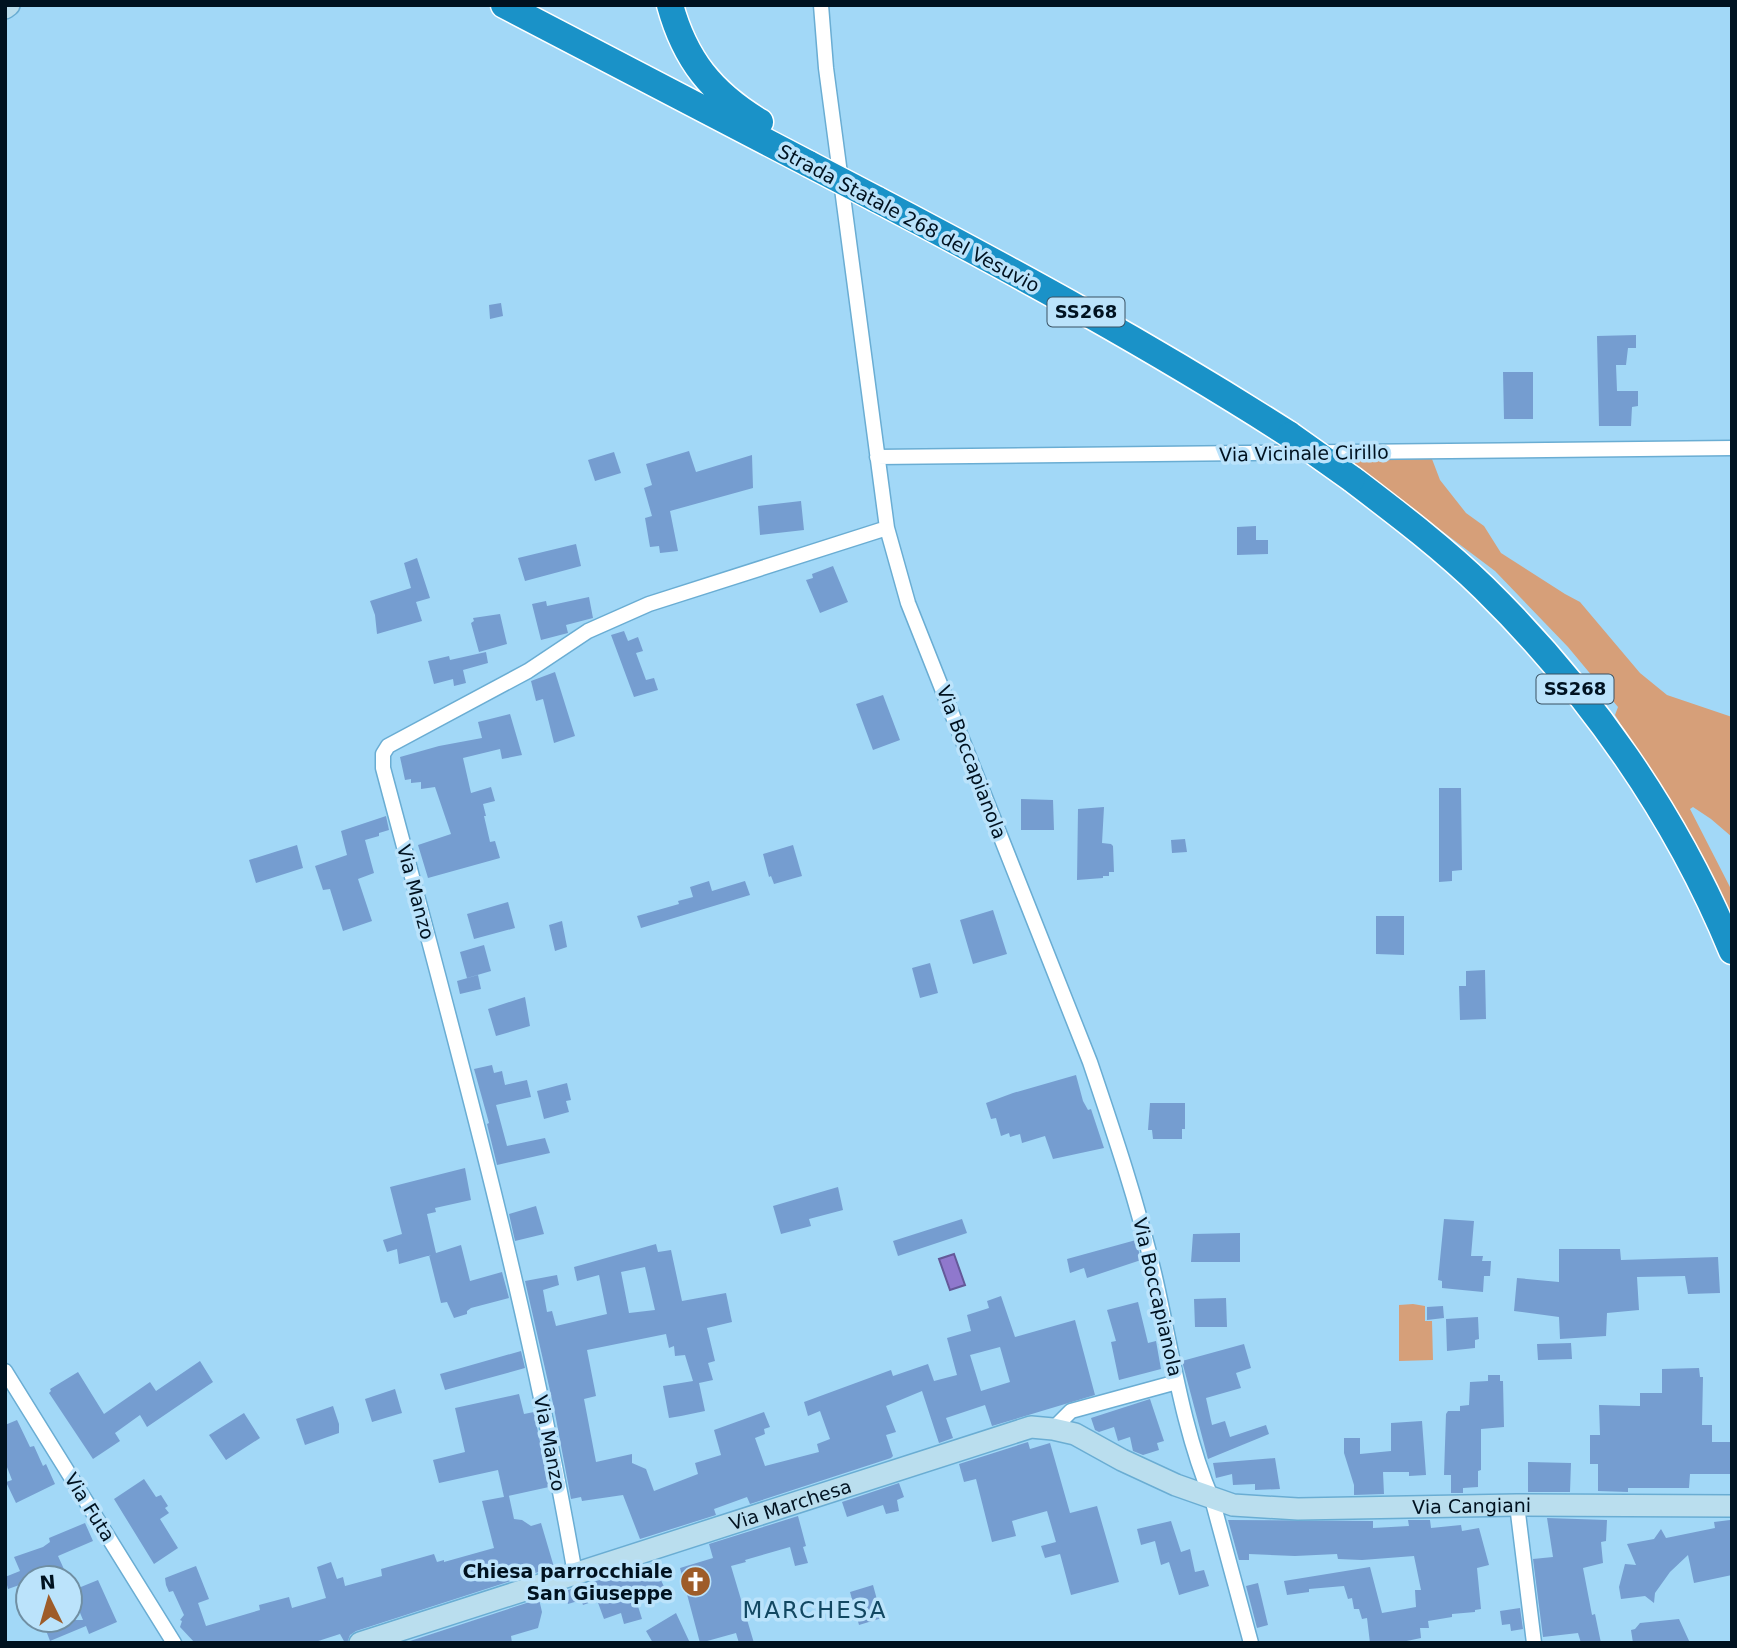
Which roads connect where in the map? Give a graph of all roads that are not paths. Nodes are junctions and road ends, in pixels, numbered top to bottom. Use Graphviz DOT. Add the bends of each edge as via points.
graph roads {
  1 [pos="504,5"];
  2 [pos="670,5"];
  3 [pos="821,5"];
  4 [pos="809,164"];
  5 [pos="1732,448"];
  6 [pos="877,457"];
  7 [pos="887,528"];
  8 [pos="1732,951"];
  9 [pos="5,1371"];
  10 [pos="1177,1382"];
  11 [pos="1053,1429"];
  12 [pos="1212,1499"];
  13 [pos="1517,1505"];
  14 [pos="1732,1506"];
  15 [pos="575,1574"];
  16 [pos="174,1643"];
  17 [pos="360,1643"];
  18 [pos="1251,1643"];
  19 [pos="1534,1643"];
  1 -- 4 [label="highway, Strada Statale 268 del Vesuvio / SS268"];
  2 -- 4 [label="highway" via="685,49 712,85 737,108 775,131"];
  3 -- 6 [label="street, Via Boccapianola"];
  4 -- 8 [label="highway, Strada Statale 268 del Vesuvio / SS268, bridge" via="1216,388 1290,435 1426,535 1484,588 1584,700 1633,765 1709,897"];
  5 -- 6 [label="street, Via Vicinale Cirillo"];
  6 -- 7 [label="street, Via Boccapianola"];
  7 -- 10 [label="street, Via Boccapianola" via="908,603 1102,1098 1142,1220"];
  7 -- 15 [label="street, Via Manzo" via="618,617 495,690 388,746 383,754 518,1292"];
  9 -- 16 [label="street, Via Futa"];
  10 -- 11 [label="street" via="1071,1411"];
  10 -- 12 [label="street, Via Boccapianola"];
  11 -- 12 [label="street, Via Marchesa" via="1075,1434"];
  11 -- 15 [label="street, Via Marchesa" via="1031,1427 1011,1432"];
  12 -- 13 [label="street, Via Cangiani" via="1233,1505 1298,1509"];
  12 -- 18 [label="street, Via Boccapianola"];
  13 -- 14 [label="street, Via Cangiani"];
  13 -- 19 [label="street"];
  15 -- 17 [label="street, Via Marchesa"];
}
